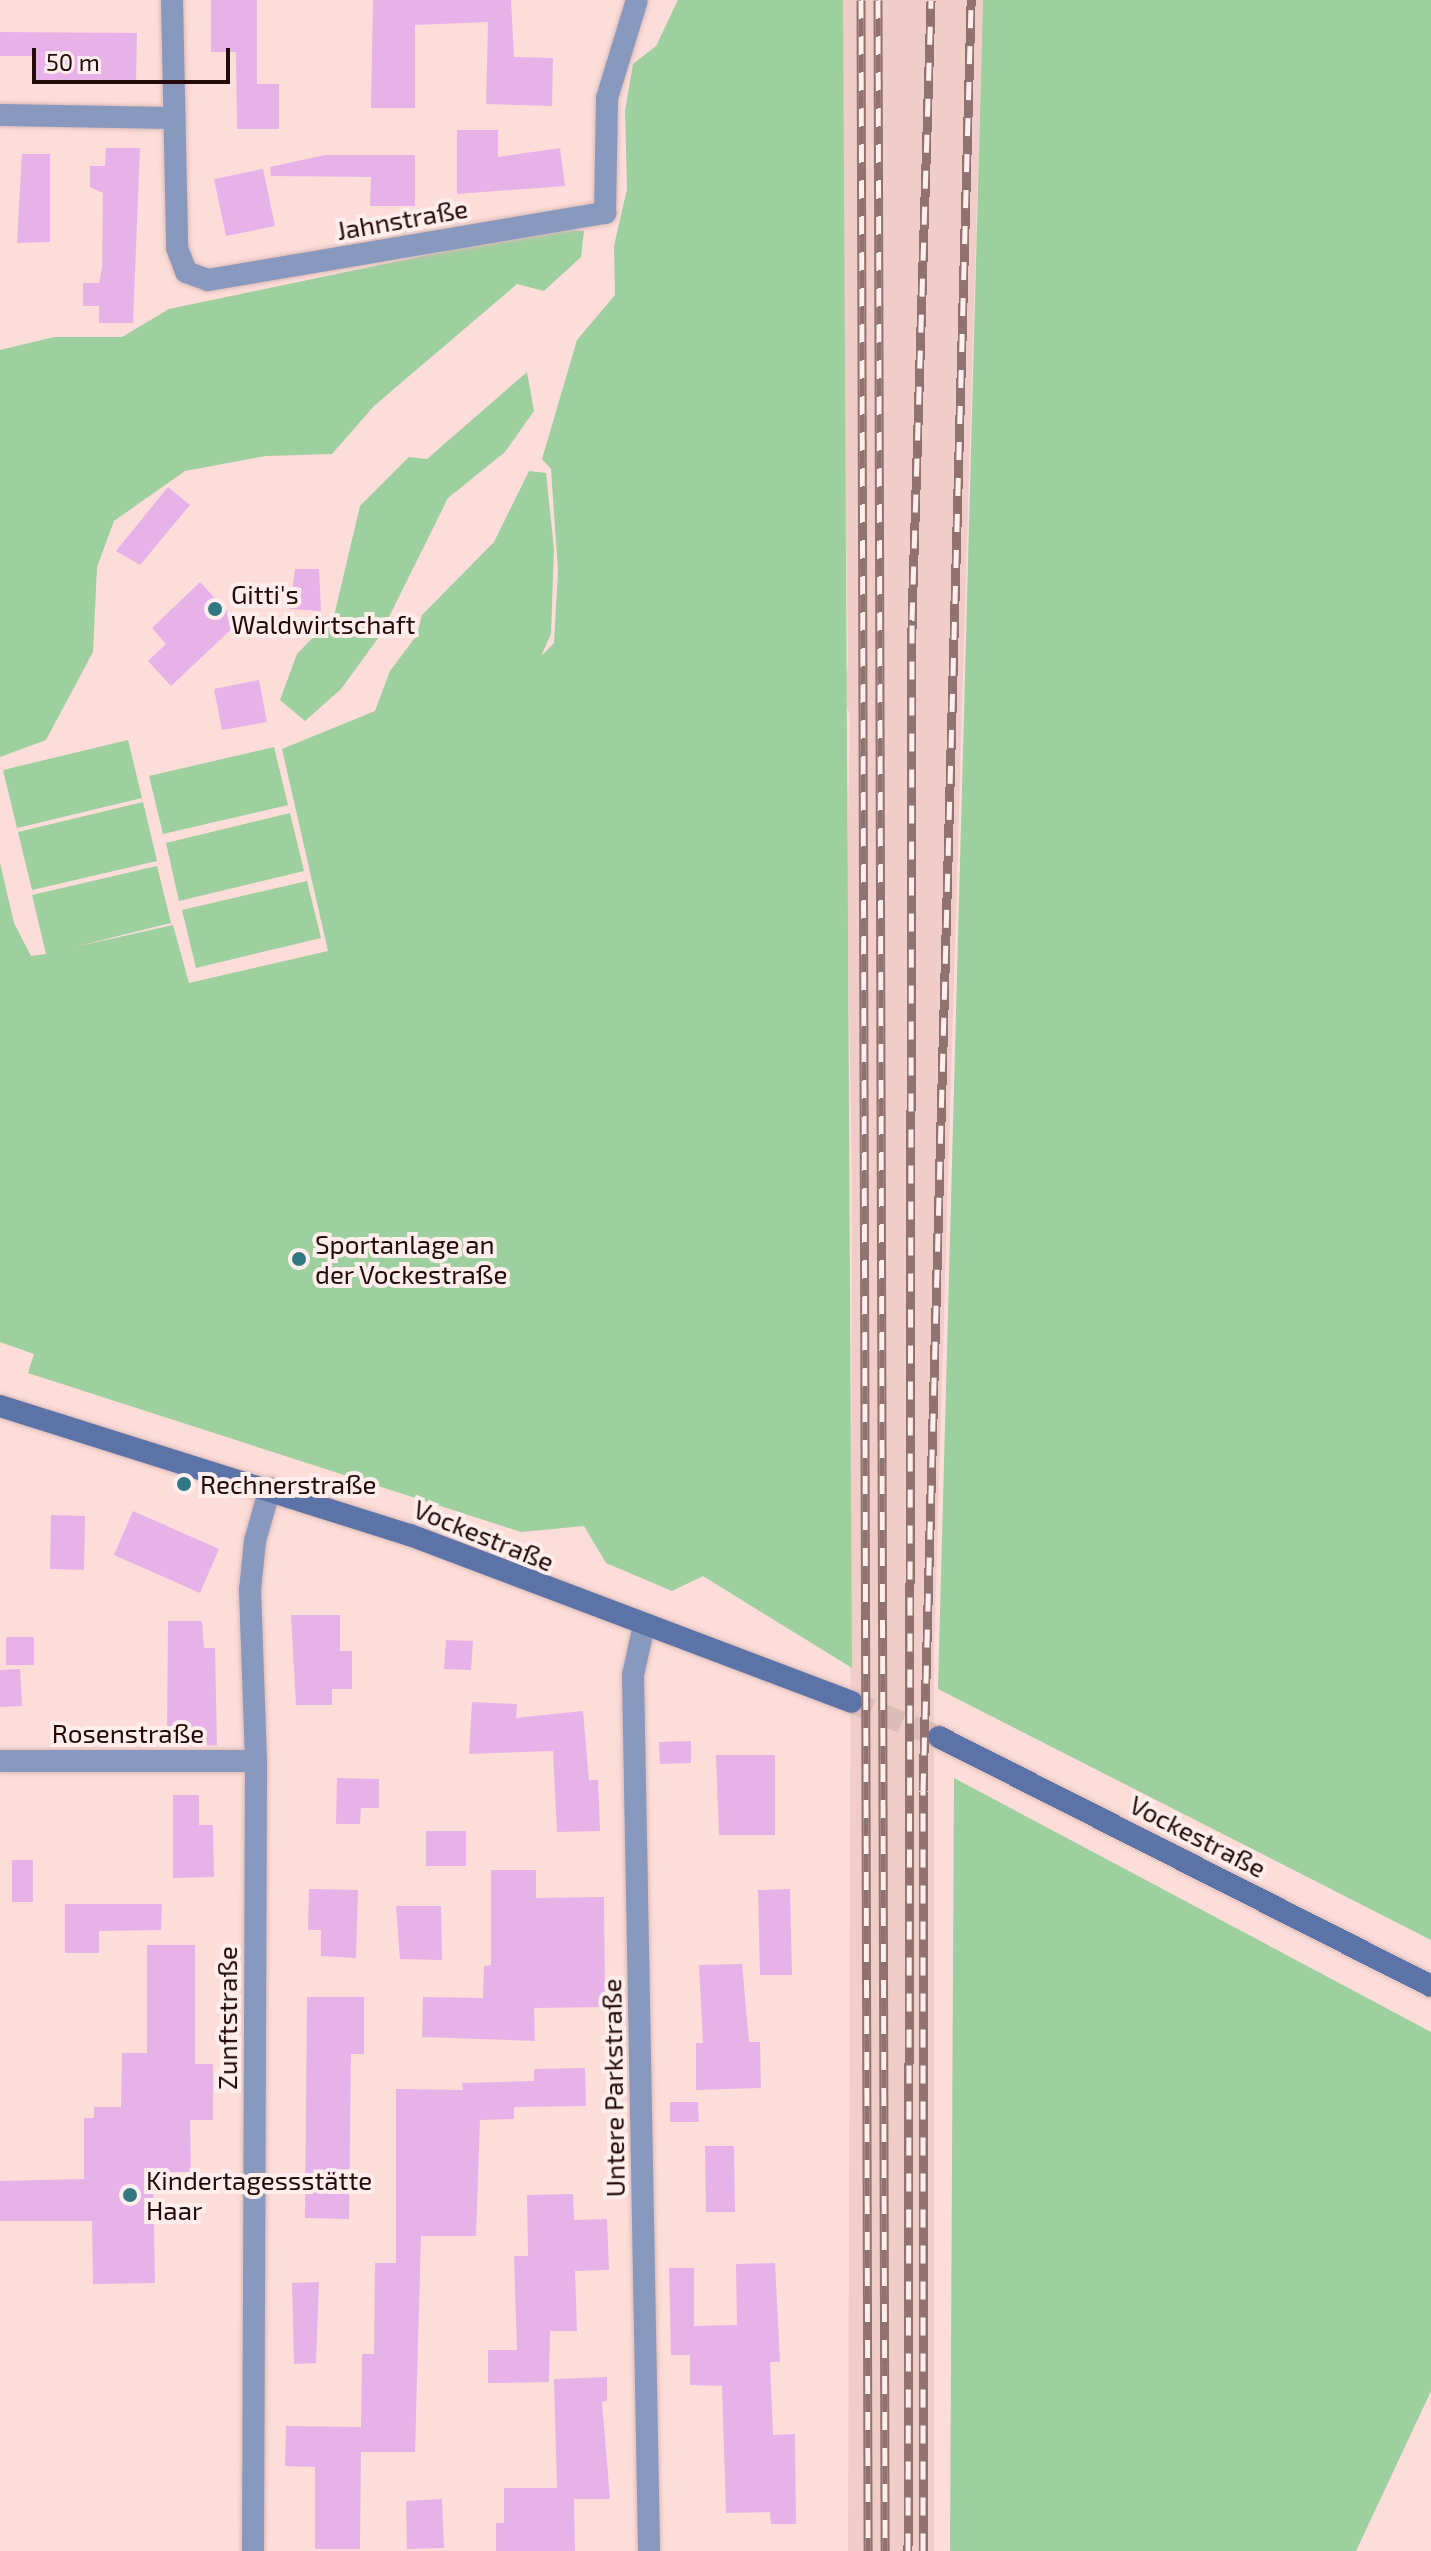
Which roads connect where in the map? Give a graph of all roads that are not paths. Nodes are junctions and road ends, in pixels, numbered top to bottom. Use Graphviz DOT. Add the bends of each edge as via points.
graph roads {
  1 [pos="172,0"];
  2 [pos="637,0"];
  3 [pos="0,115"];
  4 [pos="173,118"];
  5 [pos="0,1406"];
  6 [pos="270,1488"];
  7 [pos="644,1625"];
  8 [pos="851,1702"];
  9 [pos="939,1737"];
  10 [pos="0,1761"];
  11 [pos="256,1761"];
  12 [pos="1431,1986"];
  13 [pos="253,2551"];
  14 [pos="649,2551"];
  1 -- 4 [label="street"];
  2 -- 4 [label="street, Jahnstraße" via="607,98 605,213 208,280 186,272 177,248"];
  3 -- 4 [label="street"];
  5 -- 6 [label="main road, Vockestraße"];
  6 -- 7 [label="main road, Vockestraße"];
  6 -- 11 [label="street, Zunftstraße" via="255,1541 250,1590"];
  7 -- 8 [label="main road, Vockestraße"];
  7 -- 14 [label="street, Untere Parkstraße" via="633,1685"];
  9 -- 12 [label="main road, Vockestraße"];
  10 -- 11 [label="street, Rosenstraße"];
  11 -- 13 [label="street, Zunftstraße"];
}
